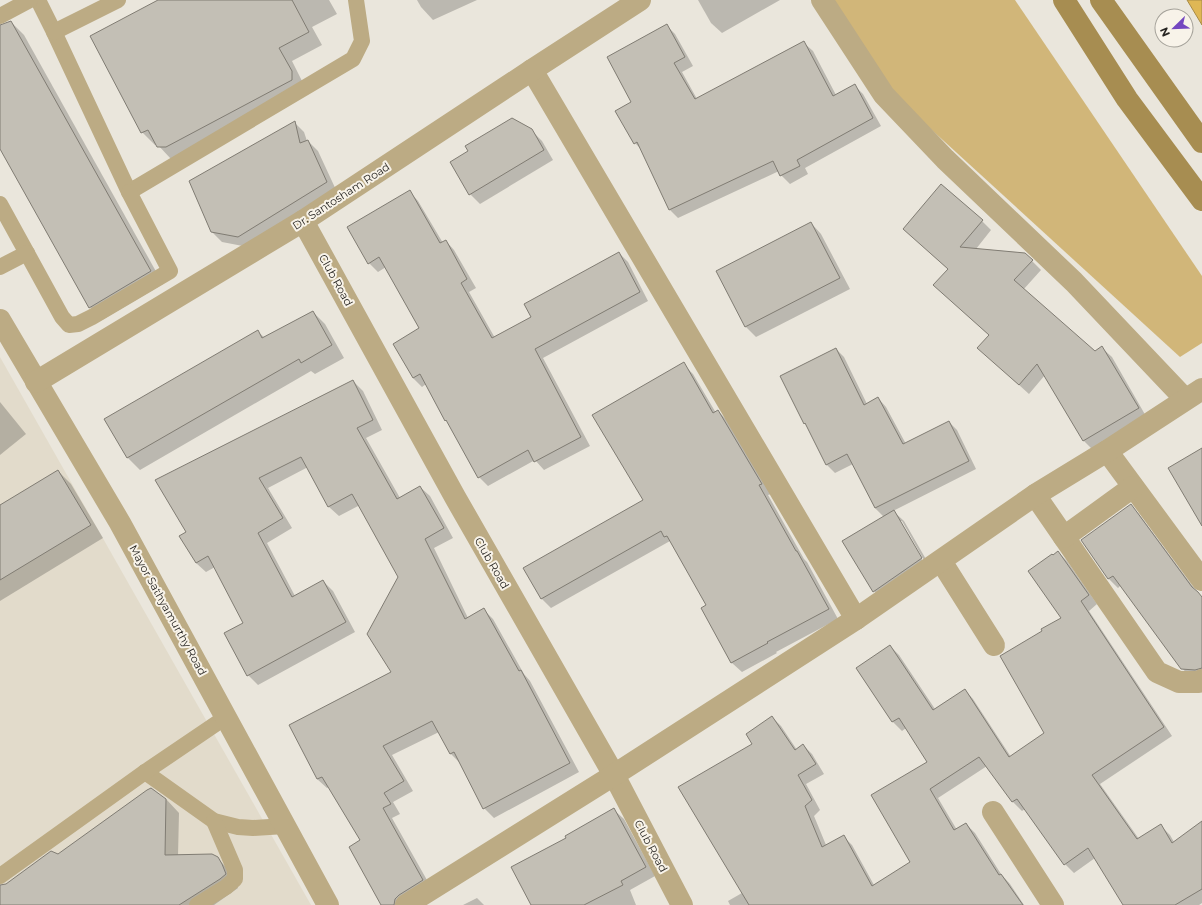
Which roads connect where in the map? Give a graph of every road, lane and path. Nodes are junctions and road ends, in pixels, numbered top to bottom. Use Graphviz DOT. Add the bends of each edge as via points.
graph roads {
  1 [pos="30,0"];
  2 [pos="38,0"];
  3 [pos="118,0"];
  4 [pos="356,0"];
  5 [pos="640,0"];
  6 [pos="822,0"];
  7 [pos="1064,0"];
  8 [pos="1101,0"];
  9 [pos="0,16"];
  10 [pos="54,32"];
  11 [pos="532,70"];
  12 [pos="1202,142"];
  13 [pos="129,192"];
  14 [pos="1202,200"];
  15 [pos="0,204"];
  16 [pos="304,221"];
  17 [pos="27,253"];
  18 [pos="0,267"];
  19 [pos="0,320"];
  20 [pos="36,382"];
  21 [pos="1194,394"];
  22 [pos="1106,451"];
  23 [pos="1132,487"];
  24 [pos="1035,495"];
  25 [pos="1064,537"];
  26 [pos="941,561"];
  27 [pos="1202,580"];
  28 [pos="856,619"];
  29 [pos="994,645"];
  30 [pos="1202,680"];
  31 [pos="226,717"];
  32 [pos="145,772"];
  33 [pos="614,775"];
  34 [pos="993,812"];
  35 [pos="214,821"];
  36 [pos="285,826"];
  37 [pos="0,876"];
  38 [pos="197,905"];
  39 [pos="328,905"];
  40 [pos="406,905"];
  41 [pos="682,905"];
  42 [pos="1053,905"];
  1 -- 9 [label="lane"];
  2 -- 10 [label="lane"];
  3 -- 10 [label="lane"];
  4 -- 13 [label="lane" via="362,41 352,59"];
  5 -- 11 [label="street, Dr. Santosham Road"];
  6 -- 21 [label="street" via="884,95 945,159"];
  7 -- 14 [label="main road" via="1127,99"];
  8 -- 12 [label="main road"];
  10 -- 13 [label="lane"];
  11 -- 16 [label="street, Dr. Santosham Road"];
  11 -- 28 [label="street"];
  13 -- 17 [label="lane" via="170,271 92,317 78,324 69,325 62,317"];
  15 -- 17 [label="lane"];
  16 -- 20 [label="street, Dr. Santosham Road"];
  16 -- 33 [label="street, Club Road" via="454,497"];
  17 -- 18 [label="lane"];
  19 -- 20 [label="street, Mayor Sathyamurthy Road"];
  20 -- 31 [label="street, Mayor Sathyamurthy Road" via="120,523"];
  21 -- 22 [label="street"];
  22 -- 23 [label="street"];
  22 -- 24 [label="street"];
  23 -- 25 [label="street"];
  23 -- 27 [label="street"];
  24 -- 25 [label="street"];
  24 -- 26 [label="street"];
  25 -- 30 [label="street" via="1157,672 1179,682"];
  26 -- 28 [label="street"];
  26 -- 29 [label="street"];
  28 -- 33 [label="street"];
  31 -- 32 [label="lane"];
  31 -- 36 [label="street, Mayor Sathyamurthy Road"];
  32 -- 35 [label="lane"];
  32 -- 37 [label="lane"];
  33 -- 40 [label="street"];
  33 -- 41 [label="street, Club Road"];
  34 -- 42 [label="street"];
  35 -- 36 [label="lane" via="238,827"];
  35 -- 38 [label="lane" via="235,870 235,879"];
  36 -- 39 [label="street, Mayor Sathyamurthy Road"];
}
